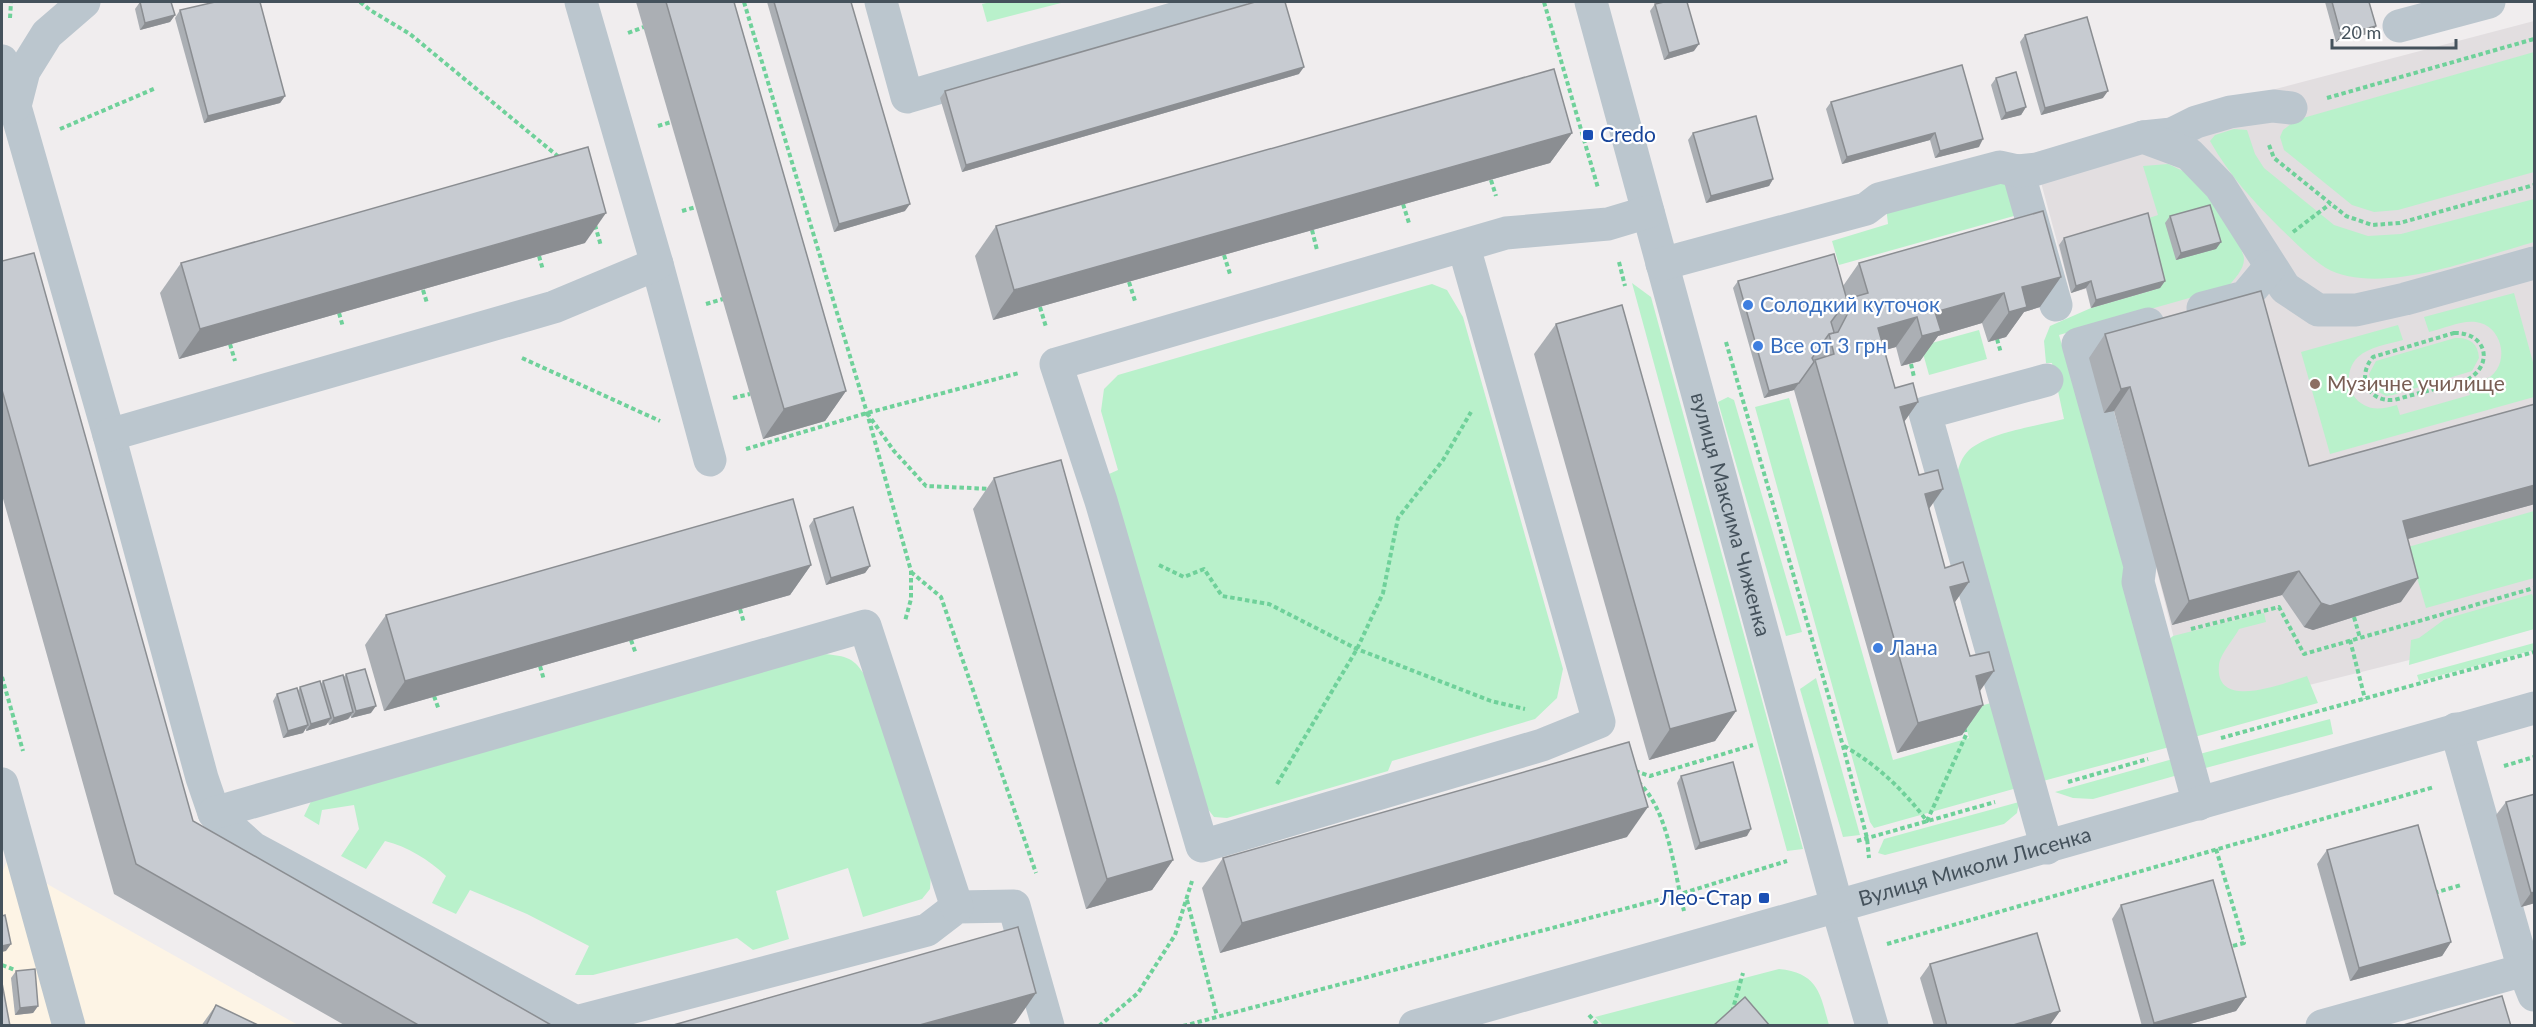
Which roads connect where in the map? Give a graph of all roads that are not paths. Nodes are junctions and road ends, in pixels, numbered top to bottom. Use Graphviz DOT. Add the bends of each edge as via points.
graph roads {
  1 [pos="84,2"];
  2 [pos="581,2"];
  3 [pos="880,2"];
  4 [pos="1231,2"];
  5 [pos="1591,2"];
  6 [pos="2489,2"];
  7 [pos="2400,27"];
  8 [pos="2,61"];
  9 [pos="8,108"];
  10 [pos="2291,108"];
  11 [pos="2143,137"];
  12 [pos="2018,171"];
  13 [pos="1648,212"];
  14 [pos="1464,247"];
  15 [pos="2535,263"];
  16 [pos="657,264"];
  17 [pos="1662,264"];
  18 [pos="2270,267"];
  19 [pos="2056,305"];
  20 [pos="2047,380"];
  21 [pos="109,435"];
  22 [pos="708,450"];
  23 [pos="2535,708"];
  24 [pos="2456,729"];
  25 [pos="2,784"];
  26 [pos="2199,804"];
  27 [pos="214,813"];
  28 [pos="2047,848"];
  29 [pos="1837,906"];
  30 [pos="957,907"];
  31 [pos="2529,982"];
  32 [pos="69,1026"];
  33 [pos="1048,1026"];
  34 [pos="1415,1026"];
  35 [pos="1872,1026"];
  36 [pos="2322,1026"];
  1 -- 9 [label="street" via="47,34 24,71"];
  2 -- 16 [label="street"];
  3 -- 4 [label="street" via="907,97"];
  5 -- 13 [label="street, вулиця Максима Чиженка"];
  6 -- 7 [label="street"];
  8 -- 9 [label="street"];
  9 -- 21 [label="street" via="27,143"];
  10 -- 11 [label="street" via="2273,106 2230,112 2172,134"];
  11 -- 12 [label="street" via="2037,169"];
  11 -- 18 [label="street" via="2189,154 2220,186"];
  12 -- 17 [label="street" via="2000,167 1879,199 1866,209"];
  12 -- 19 [label="street"];
  13 -- 14 [label="street" via="1608,224 1506,233"];
  13 -- 17 [label="street, вулиця Максима Чиженка"];
  14 -- 14 [label="street" via="1056,364 1101,501 1202,846 1542,745 1599,722"];
  15 -- 18 [label="street" via="2356,310 2318,310 2285,288"];
  16 -- 21 [label="street" via="554,307"];
  16 -- 22 [label="street"];
  17 -- 29 [label="street, вулиця Максима Чиженка"];
  18 -- 26 [label="street" via="2245,297 2079,344"];
  20 -- 28 [label="street" via="1925,413"];
  21 -- 27 [label="street" via="201,778"];
  23 -- 24 [label="street, Вулиця Миколи Лисенка"];
  24 -- 26 [label="street, Вулиця Миколи Лисенка"];
  24 -- 31 [label="street"];
  25 -- 32 [label="street"];
  26 -- 28 [label="street, Вулиця Миколи Лисенка"];
  27 -- 30 [label="street" via="253,848 576,1022 927,930"];
  27 -- 30 [label="street" via="866,626"];
  28 -- 29 [label="street, Вулиця Миколи Лисенка"];
  29 -- 34 [label="street, Вулиця Миколи Лисенка"];
  29 -- 35 [label="street, вулиця Максима Чиженка"];
  30 -- 33 [label="street" via="1014,906"];
  31 -- 36 [label="street"];
}
